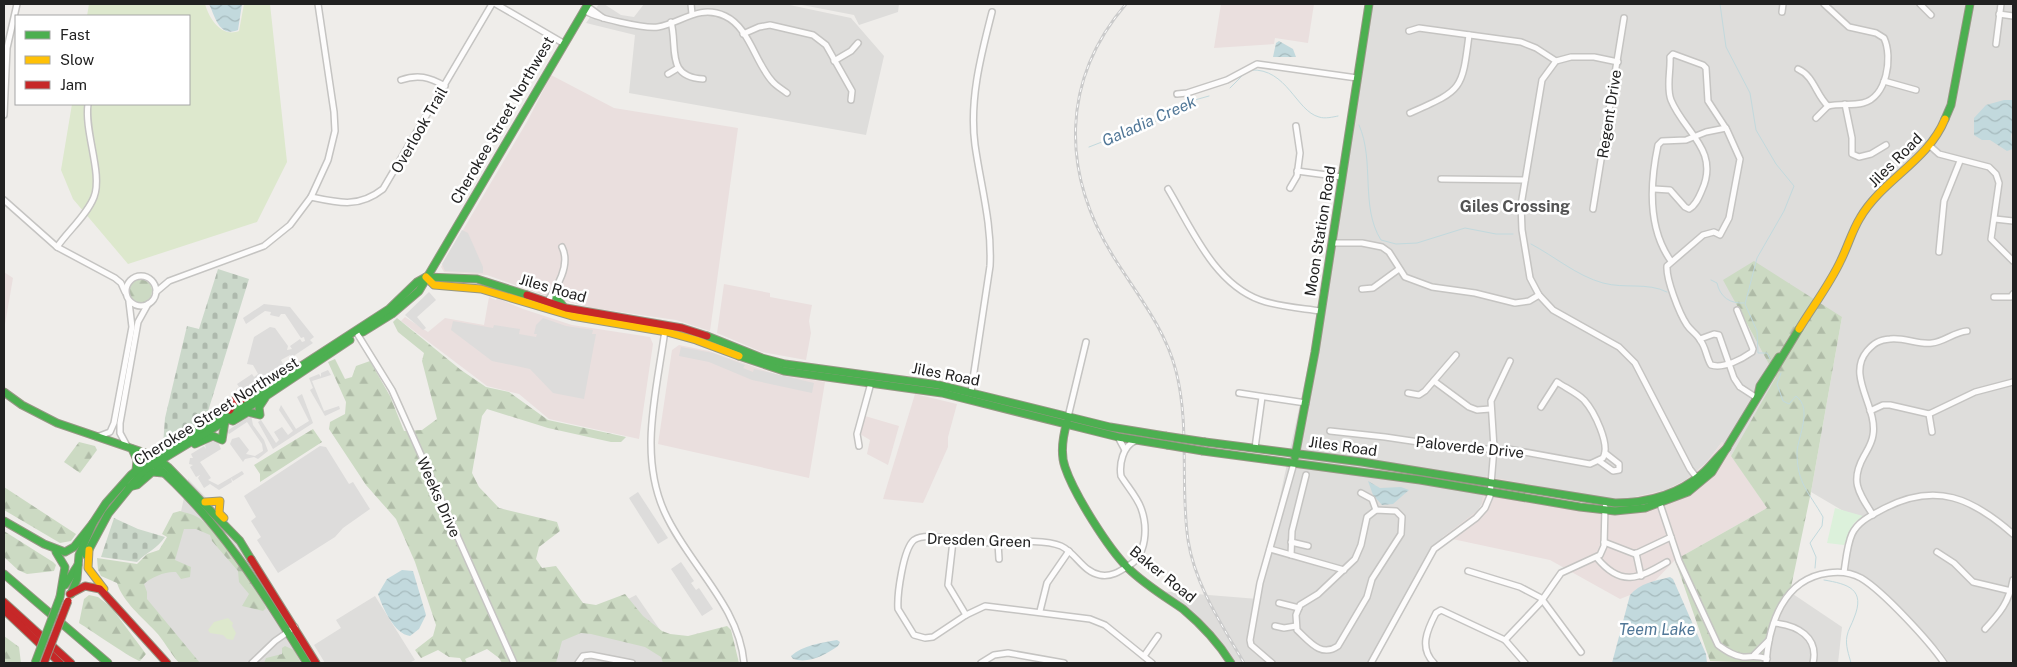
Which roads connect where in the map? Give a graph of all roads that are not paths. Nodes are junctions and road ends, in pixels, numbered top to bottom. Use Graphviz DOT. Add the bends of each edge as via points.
graph roads {
  1 [pos="17,4"];
  2 [pos="318,4"];
  3 [pos="494,4"];
  4 [pos="691,4"];
  5 [pos="1369,4"];
  6 [pos="1783,4"];
  7 [pos="1824,4"];
  8 [pos="1920,4"];
  9 [pos="1970,4"];
  10 [pos="2001,4"];
  11 [pos="586,7"];
  12 [pos="992,12"];
  13 [pos="1782,12"];
  14 [pos="692,14"];
  15 [pos="1999,14"];
  16 [pos="1931,15"];
  17 [pos="2013,16"];
  18 [pos="1624,18"];
  19 [pos="671,22"];
  20 [pos="1410,31"];
  21 [pos="743,34"];
  22 [pos="1469,35"];
  23 [pos="563,43"];
  24 [pos="858,43"];
  25 [pos="1996,44"];
  26 [pos="5,47"];
  27 [pos="834,61"];
  28 [pos="1556,61"];
  29 [pos="1618,62"];
  30 [pos="678,68"];
  31 [pos="1798,69"];
  32 [pos="668,74"];
  33 [pos="1357,78"];
  34 [pos="703,79"];
  35 [pos="401,80"];
  36 [pos="1884,80"];
  37 [pos="445,86"];
  38 [pos="1916,90"];
  39 [pos="787,93"];
  40 [pos="1177,94"];
  41 [pos="851,100"];
  42 [pos="1845,104"];
  43 [pos="88,105"];
  44 [pos="1828,106"];
  45 [pos="1410,113"];
  46 [pos="4,115"];
  47 [pos="1816,118"];
  48 [pos="1296,126"];
  49 [pos="1726,128"];
  50 [pos="1695,136"];
  51 [pos="1886,145"];
  52 [pos="1929,145"];
  53 [pos="1960,161"];
  54 [pos="1297,171"];
  55 [pos="1342,177"];
  56 [pos="1441,179"];
  57 [pos="1525,180"];
  58 [pos="1290,188"];
  59 [pos="1168,189"];
  60 [pos="1654,189"];
  61 [pos="311,197"];
  62 [pos="4,200"];
  63 [pos="1594,209"];
  64 [pos="1994,219"];
  65 [pos="2013,221"];
  66 [pos="1332,242"];
  67 [pos="57,247"];
  68 [pos="562,247"];
  69 [pos="1939,252"];
  70 [pos="1671,261"];
  71 [pos="2013,261"];
  72 [pos="433,267"];
  73 [pos="1399,269"];
  74 [pos="134,277"];
  75 [pos="444,277"];
  76 [pos="115,278"];
  77 [pos="426,278"];
  78 [pos="152,280"];
  79 [pos="169,281"];
  80 [pos="556,289"];
  81 [pos="1362,289"];
  82 [pos="125,292"];
  83 [pos="156,292"];
  84 [pos="2013,294"];
  85 [pos="1538,295"];
  86 [pos="1994,297"];
  87 [pos="129,302"];
  88 [pos="547,302"];
  89 [pos="148,304"];
  90 [pos="566,308"];
  91 [pos="1737,310"];
  92 [pos="1321,311"];
  93 [pos="666,329"];
  94 [pos="1967,331"];
  95 [pos="358,335"];
  96 [pos="1700,339"];
  97 [pos="1086,342"];
  98 [pos="1456,355"];
  99 [pos="1510,361"];
  100 [pos="1728,364"];
  101 [pos="1434,381"];
  102 [pos="2013,382"];
  103 [pos="871,383"];
  104 [pos="4,392"];
  105 [pos="971,392"];
  106 [pos="1240,393"];
  107 [pos="1408,393"];
  108 [pos="266,396"];
  109 [pos="1262,396"];
  110 [pos="1757,398"];
  111 [pos="1306,403"];
  112 [pos="1541,407"];
  113 [pos="1490,409"];
  114 [pos="1870,411"];
  115 [pos="1929,414"];
  116 [pos="224,419"];
  117 [pos="1067,421"];
  118 [pos="1330,431"];
  119 [pos="1932,432"];
  120 [pos="97,437"];
  121 [pos="1118,437"];
  122 [pos="1136,441"];
  123 [pos="184,446"];
  124 [pos="859,446"];
  125 [pos="130,447"];
  126 [pos="1255,448"];
  127 [pos="1494,448"];
  128 [pos="1727,448"];
  129 [pos="176,450"];
  130 [pos="1126,450"];
  131 [pos="1296,453"];
  132 [pos="1605,453"];
  133 [pos="154,460"];
  134 [pos="1599,461"];
  135 [pos="1294,462"];
  136 [pos="136,471"];
  137 [pos="166,474"];
  138 [pos="1306,475"];
  139 [pos="1697,478"];
  140 [pos="184,482"];
  141 [pos="129,487"];
  142 [pos="1491,487"];
  143 [pos="1361,493"];
  144 [pos="1660,501"];
  145 [pos="204,502"];
  146 [pos="1606,506"];
  147 [pos="1376,510"];
  148 [pos="1872,515"];
  149 [pos="4,521"];
  150 [pos="93,523"];
  151 [pos="2013,534"];
  152 [pos="236,537"];
  153 [pos="1671,537"];
  154 [pos="953,541"];
  155 [pos="1291,542"];
  156 [pos="1604,542"];
  157 [pos="998,543"];
  158 [pos="1308,546"];
  159 [pos="52,548"];
  160 [pos="1270,549"];
  161 [pos="89,550"];
  162 [pos="1069,551"];
  163 [pos="1936,552"];
  164 [pos="1636,553"];
  165 [pos="1291,555"];
  166 [pos="1597,558"];
  167 [pos="999,559"];
  168 [pos="1667,562"];
  169 [pos="78,565"];
  170 [pos="1127,567"];
  171 [pos="1344,570"];
  172 [pos="1468,572"];
  173 [pos="1844,572"];
  174 [pos="4,574"];
  175 [pos="1641,576"];
  176 [pos="2013,580"];
  177 [pos="2011,591"];
  178 [pos="60,597"];
  179 [pos="69,598"];
  180 [pos="1542,599"];
  181 [pos="4,602"];
  182 [pos="1279,603"];
  183 [pos="1299,608"];
  184 [pos="4,610"];
  185 [pos="1040,611"];
  186 [pos="966,615"];
  187 [pos="1774,623"];
  188 [pos="1275,626"];
  189 [pos="1296,626"];
  190 [pos="295,627"];
  191 [pos="1985,629"];
  192 [pos="288,632"];
  193 [pos="1158,636"];
  194 [pos="147,640"];
  195 [pos="1505,640"];
  196 [pos="1769,640"];
  197 [pos="1581,652"];
  198 [pos="1754,655"];
  199 [pos="1144,656"];
  200 [pos="1767,661"];
  201 [pos="35,663"];
  202 [pos="44,663"];
  203 [pos="60,663"];
  204 [pos="71,663"];
  205 [pos="108,663"];
  206 [pos="167,663"];
  207 [pos="252,663"];
  208 [pos="307,663"];
  209 [pos="316,663"];
  210 [pos="514,663"];
  211 [pos="578,663"];
  212 [pos="632,663"];
  213 [pos="744,663"];
  214 [pos="981,663"];
  215 [pos="1064,663"];
  216 [pos="1152,663"];
  217 [pos="1231,663"];
  218 [pos="1272,663"];
  219 [pos="1371,663"];
  220 [pos="1434,663"];
  221 [pos="1525,663"];
  222 [pos="1813,663"];
  223 [pos="1944,663"];
  1 -- 26 [label="street"];
  2 -- 61 [label="street" via="336,122 330,154"];
  3 -- 23 [label="street"];
  3 -- 37 [label="street, Overlook Trail"];
  4 -- 14 [label="street"];
  5 -- 33 [label="main road, Moon Station Road"];
  6 -- 13 [label="street"];
  7 -- 36 [label="street" via="1849,28 1876,33 1884,38 1889,54"];
  8 -- 16 [label="street"];
  9 -- 52 [label="main road, Jiles Road" via="1951,106 1940,132"];
  10 -- 15 [label="street"];
  11 -- 19 [label="street" via="608,20 654,28"];
  11 -- 23 [label="main road, Cherokee Street Northwest"];
  12 -- 105 [label="street" via="973,108 975,144 989,213 991,247"];
  14 -- 19 [label="street"];
  14 -- 21 [label="street" via="724,16 737,24"];
  15 -- 17 [label="street"];
  15 -- 25 [label="street"];
  18 -- 29 [label="street, Regent Drive"];
  19 -- 30 [label="street" via="675,36 673,55"];
  20 -- 22 [label="street" via="1418,28"];
  21 -- 27 [label="street" via="759,26 770,25 806,32 820,39"];
  21 -- 39 [label="street" via="771,80"];
  22 -- 28 [label="street" via="1530,45"];
  22 -- 45 [label="street" via="1466,67 1456,88"];
  23 -- 72 [label="main road, Cherokee Street Northwest"];
  24 -- 27 [label="street"];
  26 -- 46 [label="street"];
  27 -- 41 [label="street" via="852,91"];
  28 -- 29 [label="street" via="1594,57"];
  28 -- 57 [label="street" via="1542,80"];
  29 -- 63 [label="street, Regent Drive"];
  30 -- 32 [label="street"];
  30 -- 34 [label="street" via="692,77"];
  31 -- 44 [label="street" via="1805,72"];
  33 -- 40 [label="street" via="1257,64 1227,80"];
  33 -- 55 [label="main road, Moon Station Road"];
  35 -- 37 [label="street" via="419,76"];
  36 -- 38 [label="street"];
  36 -- 42 [label="street" via="1882,88 1870,101"];
  37 -- 61 [label="street, Overlook Trail" via="384,188 369,199 355,203"];
  42 -- 44 [label="street"];
  42 -- 51 [label="street" via="1852,154 1858,157 1871,154"];
  43 -- 67 [label="street" via="87,122 96,192"];
  44 -- 47 [label="street"];
  48 -- 54 [label="street" via="1300,148"];
  49 -- 50 [label="street"];
  49 -- 50 [label="street" via="1708,101 1706,68 1673,54 1670,57 1670,98"];
  49 -- 70 [label="street" via="1740,159 1728,218 1720,235 1714,232 1703,235"];
  50 -- 60 [label="street" via="1660,142 1655,158"];
  50 -- 60 [label="street" via="1705,154 1707,171 1705,185 1695,205 1686,208 1670,190"];
  52 -- 53 [label="street" via="1940,154"];
  52 -- 110 [label="main road, Jiles Road" via="1860,217 1848,244 1835,260 1760,386"];
  53 -- 64 [label="street" via="1988,167 1996,174 1999,183"];
  53 -- 69 [label="street" via="1944,201"];
  54 -- 55 [label="street"];
  54 -- 58 [label="street"];
  55 -- 66 [label="main road, Moon Station Road"];
  56 -- 57 [label="street"];
  57 -- 85 [label="street" via="1522,230 1530,278"];
  59 -- 92 [label="street" via="1208,255 1230,282 1259,299"];
  60 -- 70 [label="street" via="1652,206 1664,251"];
  61 -- 79 [label="street" via="290,225 264,246"];
  62 -- 67 [label="street"];
  64 -- 65 [label="street"];
  64 -- 71 [label="street" via="1991,239"];
  66 -- 73 [label="street" via="1376,245 1389,252"];
  66 -- 92 [label="main road, Moon Station Road"];
  67 -- 76 [label="street"];
  68 -- 80 [label="street" via="565,256"];
  70 -- 96 [label="street" via="1667,266 1667,280 1688,326"];
  72 -- 75 [label="main road"];
  72 -- 77 [label="main road, Cherokee Street Northwest"];
  73 -- 81 [label="street" via="1373,288"];
  73 -- 85 [label="street" via="1406,277 1424,285 1515,303 1529,301"];
  74 -- 76 [label="street"];
  74 -- 78 [label="street"];
  74 -- 82 [label="street" via="128,282"];
  75 -- 77 [label="main road, Jiles Road"];
  75 -- 88 [label="main road, Jiles Road" via="486,282"];
  76 -- 82 [label="street"];
  77 -- 93 [label="main road, Jiles Road" via="434,285 460,284 482,288 575,317"];
  77 -- 95 [label="main road, Cherokee Street Northwest" via="419,291 406,303"];
  77 -- 116 [label="main road, Cherokee Street Northwest" via="374,319 267,387 263,386 242,400 236,398 234,407"];
  78 -- 79 [label="street"];
  78 -- 83 [label="street"];
  79 -- 83 [label="street"];
  80 -- 88 [label="street"];
  80 -- 90 [label="main road" via="556,297"];
  82 -- 87 [label="street"];
  83 -- 89 [label="street"];
  84 -- 86 [label="street" via="2011,297"];
  85 -- 139 [label="street" via="1554,310 1619,347 1635,363"];
  87 -- 89 [label="street" via="138,306"];
  87 -- 120 [label="street" via="132,327 114,423 110,432"];
  88 -- 90 [label="main road, Jiles Road"];
  89 -- 125 [label="street" via="138,322 120,423 120,433"];
  90 -- 93 [label="main road, Jiles Road"];
  91 -- 100 [label="street" via="1752,352"];
  92 -- 111 [label="main road, Moon Station Road"];
  93 -- 103 [label="main road, Jiles Road" via="771,368"];
  93 -- 105 [label="main road, Jiles Road" via="708,336 785,364 923,382"];
  93 -- 213 [label="street" via="651,436 655,486 673,528 730,617"];
  94 -- 114 [label="street" via="1957,332 1932,344 1894,338 1876,342 1863,355 1859,370"];
  95 -- 108 [label="main road, Cherokee Street Northwest"];
  95 -- 210 [label="street, Weeks Drive" via="392,390"];
  96 -- 100 [label="street" via="1711,365"];
  96 -- 100 [label="street" via="1719,335"];
  97 -- 117 [label="street"];
  98 -- 101 [label="street"];
  99 -- 113 [label="street" via="1493,393"];
  100 -- 110 [label="street" via="1740,387"];
  101 -- 107 [label="street" via="1422,394"];
  101 -- 113 [label="street" via="1469,407"];
  102 -- 115 [label="street" via="1975,392"];
  103 -- 117 [label="main road, Jiles Road" via="948,394"];
  103 -- 124 [label="street" via="857,434"];
  104 -- 120 [label="main road" via="44,417"];
  105 -- 117 [label="main road, Jiles Road"];
  106 -- 109 [label="street"];
  108 -- 116 [label="main road, Cherokee Street Northwest"];
  108 -- 116 [label="main road" via="259,407 260,415 248,412 234,421"];
  109 -- 111 [label="street"];
  109 -- 126 [label="street"];
  110 -- 128 [label="main road, Jiles Road"];
  111 -- 131 [label="main road, Moon Station Road"];
  112 -- 132 [label="street" via="1557,382 1580,396 1605,440"];
  113 -- 127 [label="street"];
  114 -- 115 [label="street" via="1890,405"];
  114 -- 148 [label="street" via="1874,433 1857,470 1856,484"];
  115 -- 119 [label="street"];
  116 -- 123 [label="main road, Cherokee Street Northwest"];
  116 -- 123 [label="main road" via="222,440 213,436"];
  116 -- 133 [label="main road, Cherokee Street Northwest"];
  117 -- 121 [label="main road, Jiles Road"];
  117 -- 126 [label="main road, Jiles Road, bridge"];
  117 -- 170 [label="main road, Baker Road" via="1063,453 1067,474"];
  118 -- 127 [label="street, Paloverde Drive" via="1466,449"];
  120 -- 125 [label="main road"];
  121 -- 122 [label="main road, Jiles Road"];
  121 -- 130 [label="street"];
  122 -- 130 [label="street" via="1130,443"];
  122 -- 135 [label="main road, Jiles Road, bridge"];
  123 -- 129 [label="main road, Cherokee Street Northwest"];
  125 -- 133 [label="main road"];
  125 -- 136 [label="main road" via="137,460"];
  126 -- 131 [label="main road, Jiles Road"];
  127 -- 134 [label="street, Paloverde Drive" via="1584,464"];
  127 -- 142 [label="street"];
  128 -- 139 [label="main road, Jiles Road"];
  128 -- 144 [label="main road, Jiles Road" via="1724,458 1703,480 1685,493"];
  129 -- 133 [label="main road, Cherokee Street Northwest"];
  129 -- 140 [label="main road" via="172,464"];
  130 -- 170 [label="street" via="1120,474 1140,506 1144,535 1140,556"];
  131 -- 135 [label="main road, Moon Station Road"];
  131 -- 142 [label="main road, Jiles Road"];
  132 -- 134 [label="street"];
  132 -- 134 [label="street" via="1619,464 1619,470 1612,471"];
  133 -- 136 [label="main road, Cherokee Street Northwest"];
  133 -- 137 [label="main road"];
  133 -- 140 [label="main road"];
  133 -- 141 [label="main road, Cherokee Street Northwest"];
  135 -- 142 [label="main road, Jiles Road"];
  135 -- 160 [label="street"];
  136 -- 150 [label="main road, Cherokee Street Northwest" via="112,495"];
  137 -- 141 [label="main road" via="152,472 137,485"];
  137 -- 192 [label="main road" via="227,539"];
  138 -- 155 [label="street"];
  139 -- 144 [label="main road, Jiles Road"];
  140 -- 145 [label="main road"];
  141 -- 161 [label="main road, Cherokee Street Northwest" via="103,521"];
  142 -- 146 [label="main road, Jiles Road"];
  142 -- 219 [label="street" via="1488,502 1480,514 1438,545 1429,556"];
  143 -- 147 [label="street" via="1372,499"];
  144 -- 146 [label="main road, Jiles Road"];
  144 -- 153 [label="street"];
  145 -- 152 [label="main road"];
  145 -- 152 [label="main road" via="220,501 219,513 236,532"];
  146 -- 156 [label="street"];
  147 -- 171 [label="street" via="1367,516 1358,555"];
  147 -- 189 [label="street" via="1396,511 1402,517 1403,526 1338,646 1332,650 1318,649"];
  148 -- 151 [label="street" via="1904,499 1923,494 1946,495 1964,500"];
  148 -- 173 [label="street" via="1858,524 1851,535"];
  149 -- 159 [label="main road"];
  150 -- 159 [label="main road" via="72,550 65,552"];
  150 -- 169 [label="main road, Cherokee Street Northwest"];
  152 -- 190 [label="main road"];
  153 -- 164 [label="street"];
  153 -- 198 [label="street" via="1718,645 1743,657"];
  154 -- 157 [label="street, Dresden Green"];
  154 -- 186 [label="street" via="948,585"];
  154 -- 186 [label="street, Dresden Green" via="924,537 910,544 906,551 898,612 914,635 925,638 933,637"];
  155 -- 158 [label="street"];
  155 -- 165 [label="street"];
  156 -- 164 [label="street"];
  156 -- 166 [label="street"];
  157 -- 162 [label="street, Dresden Green" via="1051,543"];
  157 -- 167 [label="street"];
  159 -- 178 [label="main road" via="66,563"];
  160 -- 165 [label="street"];
  160 -- 218 [label="street" via="1250,640 1251,645"];
  161 -- 169 [label="main road, Cherokee Street Northwest"];
  161 -- 194 [label="main road" via="88,568 92,576"];
  162 -- 170 [label="street, Dresden Green" via="1096,574 1114,574"];
  162 -- 185 [label="street" via="1047,583"];
  163 -- 177 [label="street" via="1954,563 1972,582"];
  164 -- 175 [label="street"];
  165 -- 171 [label="street"];
  166 -- 175 [label="street" via="1610,571 1629,577"];
  166 -- 180 [label="street" via="1566,570"];
  168 -- 175 [label="street"];
  169 -- 178 [label="main road"];
  169 -- 179 [label="main road"];
  170 -- 217 [label="main road, Baker Road" via="1188,612 1213,637"];
  171 -- 183 [label="street"];
  172 -- 180 [label="street" via="1520,588"];
  173 -- 187 [label="street" via="1805,579 1791,591"];
  173 -- 223 [label="street" via="1861,578 1885,598"];
  174 -- 205 [label="main road"];
  176 -- 177 [label="street"];
  177 -- 191 [label="street" via="2004,608"];
  178 -- 201 [label="main road, bridge"];
  179 -- 194 [label="main road" via="85,586 100,589"];
  179 -- 202 [label="main road, bridge"];
  180 -- 195 [label="street"];
  180 -- 197 [label="street"];
  181 -- 204 [label="main road"];
  182 -- 183 [label="street"];
  183 -- 189 [label="street"];
  184 -- 203 [label="main road"];
  185 -- 186 [label="street, Dresden Green" via="985,606"];
  185 -- 199 [label="street, Dresden Green" via="1101,623"];
  187 -- 196 [label="street"];
  187 -- 222 [label="street" via="1791,626 1807,636 1814,647"];
  188 -- 189 [label="street"];
  190 -- 192 [label="street"];
  190 -- 209 [label="main road"];
  192 -- 207 [label="street" via="264,652 259,652"];
  192 -- 208 [label="main road"];
  193 -- 199 [label="street"];
  194 -- 206 [label="main road"];
  195 -- 220 [label="street" via="1441,610 1436,613 1426,636 1425,648"];
  195 -- 221 [label="street"];
  196 -- 198 [label="street"];
  196 -- 200 [label="street"];
  198 -- 200 [label="street"];
  199 -- 216 [label="street, Dresden Green"];
  211 -- 212 [label="street" via="583,656 591,655"];
  214 -- 215 [label="street" via="994,655 1008,653"];
}
